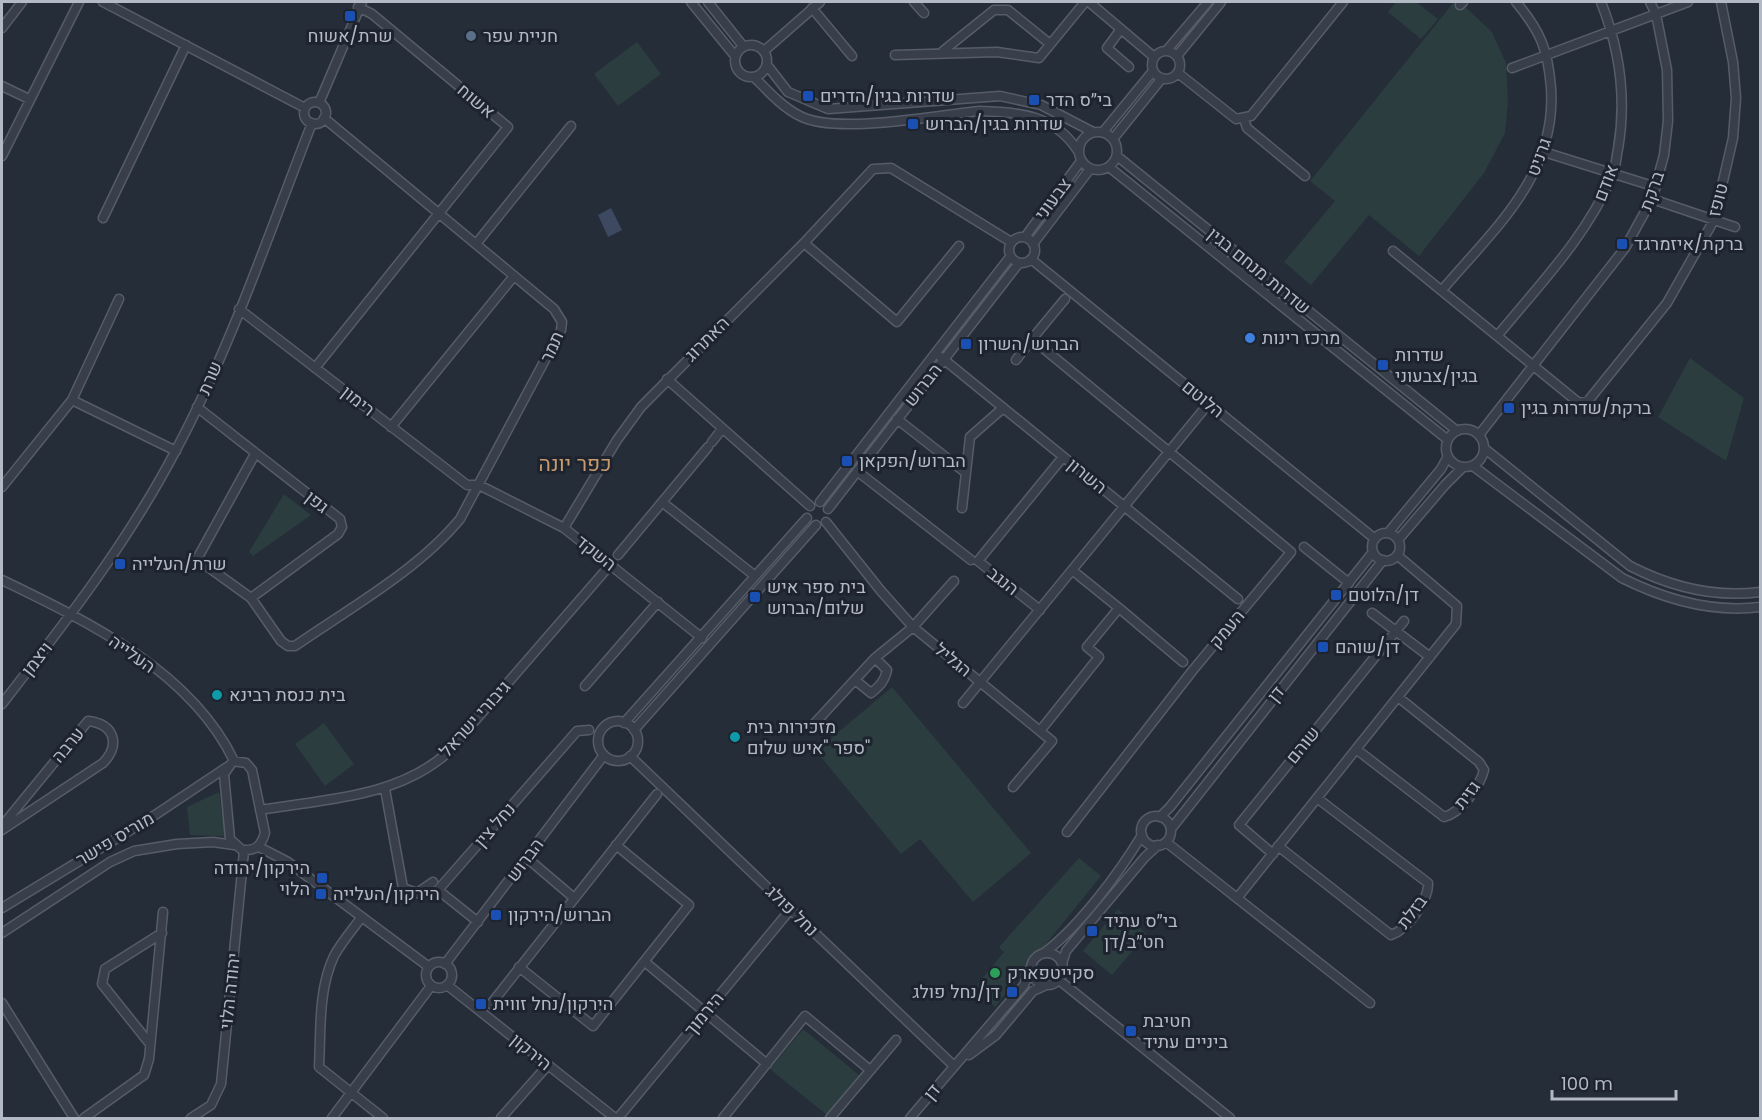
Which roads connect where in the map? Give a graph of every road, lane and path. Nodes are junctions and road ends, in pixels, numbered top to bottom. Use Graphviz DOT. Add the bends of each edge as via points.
graph roads {
  1 [pos="22,2"];
  2 [pos="79,2"];
  3 [pos="103,2"];
  4 [pos="691,2"];
  5 [pos="708,2"];
  6 [pos="820,2"];
  7 [pos="915,2"];
  8 [pos="992,2"];
  9 [pos="1087,2"];
  10 [pos="1208,2"];
  11 [pos="1221,2"];
  12 [pos="1343,2"];
  13 [pos="1516,2"];
  14 [pos="1601,2"];
  15 [pos="1650,2"];
  16 [pos="1688,2"];
  17 [pos="1721,2"];
  18 [pos="360,4"];
  19 [pos="812,8"];
  20 [pos="999,10"];
  21 [pos="924,13"];
  22 [pos="1656,14"];
  23 [pos="2,28"];
  24 [pos="1121,29"];
  25 [pos="1612,30"];
  26 [pos="1050,44"];
  27 [pos="186,45"];
  28 [pos="743,46"];
  29 [pos="1167,50"];
  30 [pos="764,51"];
  31 [pos="943,52"];
  32 [pos="1548,54"];
  33 [pos="895,55"];
  34 [pos="735,56"];
  35 [pos="852,56"];
  36 [pos="1177,56"];
  37 [pos="1154,57"];
  38 [pos="767,65"];
  39 [pos="1129,67"];
  40 [pos="1512,68"];
  41 [pos="1153,71"];
  42 [pos="1178,74"];
  43 [pos="754,77"];
  44 [pos="1162,78"];
  45 [pos="2,86"];
  46 [pos="29,99"];
  47 [pos="319,103"];
  48 [pos="305,108"];
  49 [pos="324,118"];
  50 [pos="1244,120"];
  51 [pos="312,123"];
  52 [pos="572,126"];
  53 [pos="1093,132"];
  54 [pos="1103,132"];
  55 [pos="1113,139"];
  56 [pos="1078,151"];
  57 [pos="1544,152"];
  58 [pos="2,156"];
  59 [pos="1117,156"];
  60 [pos="1081,161"];
  61 [pos="1109,167"];
  62 [pos="1090,169"];
  63 [pos="1613,173"];
  64 [pos="1305,176"];
  65 [pos="1656,187"];
  66 [pos="1652,199"];
  67 [pos="439,213"];
  68 [pos="103,218"];
  69 [pos="1714,220"];
  70 [pos="1735,227"];
  71 [pos="1024,237"];
  72 [pos="1011,242"];
  73 [pos="804,243"];
  74 [pos="476,244"];
  75 [pos="1033,244"];
  76 [pos="959,246"];
  77 [pos="1393,251"];
  78 [pos="1010,257"];
  79 [pos="1031,258"];
  80 [pos="1019,263"];
  81 [pos="514,276"];
  82 [pos="1442,290"];
  83 [pos="119,299"];
  84 [pos="1065,299"];
  85 [pos="240,309"];
  86 [pos="1498,335"];
  87 [pos="1032,339"];
  88 [pos="940,356"];
  89 [pos="1016,360"];
  90 [pos="1535,365"];
  91 [pos="315,368"];
  92 [pos="667,379"];
  93 [pos="72,400"];
  94 [pos="1209,403"];
  95 [pos="197,407"];
  96 [pos="1003,408"];
  97 [pos="897,419"];
  98 [pos="391,427"];
  99 [pos="722,429"];
  100 [pos="1457,431"];
  101 [pos="1479,435"];
  102 [pos="1448,440"];
  103 [pos="1484,448"];
  104 [pos="176,450"];
  105 [pos="1170,451"];
  106 [pos="255,454"];
  107 [pos="1448,456"];
  108 [pos="1063,457"];
  109 [pos="1473,466"];
  110 [pos="1463,468"];
  111 [pos="857,471"];
  112 [pos="966,473"];
  113 [pos="479,485"];
  114 [pos="2,487"];
  115 [pos="662,502"];
  116 [pos="820,502"];
  117 [pos="810,506"];
  118 [pos="1124,507"];
  119 [pos="962,508"];
  120 [pos="828,509"];
  121 [pos="807,518"];
  122 [pos="826,522"];
  123 [pos="816,525"];
  124 [pos="564,528"];
  125 [pos="1388,533"];
  126 [pos="1375,539"];
  127 [pos="1398,540"];
  128 [pos="1304,547"];
  129 [pos="1373,552"];
  130 [pos="618,555"];
  131 [pos="1397,555"];
  132 [pos="970,560"];
  133 [pos="1383,560"];
  134 [pos="611,564"];
  135 [pos="1072,570"];
  136 [pos="755,576"];
  137 [pos="2,580"];
  138 [pos="954,581"];
  139 [pos="1349,583"];
  140 [pos="1761,592"];
  141 [pos="251,598"];
  142 [pos="1238,599"];
  143 [pos="658,602"];
  144 [pos="1761,607"];
  145 [pos="1119,608"];
  146 [pos="1040,610"];
  147 [pos="1372,613"];
  148 [pos="73,614"];
  149 [pos="1404,621"];
  150 [pos="913,627"];
  151 [pos="1396,631"];
  152 [pos="702,638"];
  153 [pos="1430,657"];
  154 [pos="875,658"];
  155 [pos="1183,662"];
  156 [pos="855,680"];
  157 [pos="981,682"];
  158 [pos="585,686"];
  159 [pos="1398,697"];
  160 [pos="963,703"];
  161 [pos="2,704"];
  162 [pos="624,723"];
  163 [pos="814,724"];
  164 [pos="589,730"];
  165 [pos="634,730"];
  166 [pos="1040,731"];
  167 [pos="1356,749"];
  168 [pos="604,755"];
  169 [pos="630,756"];
  170 [pos="234,761"];
  171 [pos="227,767"];
  172 [pos="1012,787"];
  173 [pos="385,789"];
  174 [pos="657,794"];
  175 [pos="1317,798"];
  176 [pos="260,810"];
  177 [pos="1160,816"];
  178 [pos="2,826"];
  179 [pos="1171,829"];
  180 [pos="2,830"];
  181 [pos="1067,832"];
  182 [pos="1142,835"];
  183 [pos="1162,844"];
  184 [pos="234,845"];
  185 [pos="616,845"];
  186 [pos="259,847"];
  187 [pos="1276,850"];
  188 [pos="244,851"];
  189 [pos="526,858"];
  190 [pos="433,882"];
  191 [pos="1238,897"];
  192 [pos="574,898"];
  193 [pos="2,908"];
  194 [pos="790,910"];
  195 [pos="163,912"];
  196 [pos="361,918"];
  197 [pos="478,922"];
  198 [pos="2,933"];
  199 [pos="162,933"];
  200 [pos="1044,953"];
  201 [pos="645,962"];
  202 [pos="445,964"];
  203 [pos="1062,964"];
  204 [pos="429,967"];
  205 [pos="519,967"];
  206 [pos="1030,969"];
  207 [pos="1059,980"];
  208 [pos="447,985"];
  209 [pos="431,986"];
  210 [pos="1044,986"];
  211 [pos="1370,1002"];
  212 [pos="491,1004"];
  213 [pos="2,1005"];
  214 [pos="706,1012"];
  215 [pos="896,1040"];
  216 [pos="150,1044"];
  217 [pos="766,1064"];
  218 [pos="548,1065"];
  219 [pos="954,1066"];
  220 [pos="870,1070"];
  221 [pos="351,1093"];
  222 [pos="835,1117"];
  223 [pos="74,1119"];
  224 [pos="84,1119"];
  225 [pos="191,1119"];
  226 [pos="332,1119"];
  227 [pos="383,1119"];
  228 [pos="501,1119"];
  229 [pos="617,1119"];
  230 [pos="723,1119"];
  231 [pos="910,1119"];
  232 [pos="1230,1119"];
  1 -- 23 [label="street"];
  2 -- 46 [label="street"];
  3 -- 27 [label="street"];
  4 -- 34 [label="street"];
  5 -- 28 [label="street"];
  6 -- 19 [label="street"];
  7 -- 21 [label="street"];
  8 -- 20 [label="street"];
  9 -- 24 [label="street"];
  9 -- 26 [label="street"];
  10 -- 29 [label="street"];
  11 -- 36 [label="street"];
  12 -- 50 [label="street"];
  13 -- 32 [label="street, גרניט"];
  14 -- 25 [label="street, אודם"];
  15 -- 22 [label="street, ברקת"];
  16 -- 22 [label="street"];
  17 -- 69 [label="street, טופז" via="1736,98 1733,138"];
  18 -- 47 [label="street"];
  18 -- 67 [label="street, אשוח" via="508,126"];
  19 -- 30 [label="street"];
  19 -- 35 [label="street"];
  20 -- 26 [label="street" via="1008,10"];
  20 -- 31 [label="street"];
  22 -- 25 [label="street"];
  22 -- 65 [label="street, ברקת" via="1667,70 1668,121"];
  24 -- 37 [label="street"];
  24 -- 39 [label="street" via="1107,48"];
  25 -- 32 [label="street"];
  25 -- 63 [label="street, אודם" via="1622,93 1621,131"];
  26 -- 31 [label="street" via="1039,58 998,52"];
  27 -- 48 [label="street"];
  27 -- 68 [label="street"];
  28 -- 30 [label="street" via="754,44"];
  28 -- 34 [label="street"];
  29 -- 36 [label="street"];
  29 -- 37 [label="street"];
  30 -- 38 [label="street"];
  31 -- 33 [label="street"];
  32 -- 40 [label="street"];
  32 -- 57 [label="street, גרניט" via="1552,110"];
  34 -- 43 [label="street" via="737,70"];
  36 -- 42 [label="street" via="1181,64"];
  37 -- 41 [label="street"];
  38 -- 43 [label="street"];
  38 -- 53 [label="street" via="788,93 828,109 1000,96 1041,105"];
  41 -- 44 [label="street"];
  41 -- 54 [label="street"];
  42 -- 44 [label="street"];
  42 -- 50 [label="street" via="1236,119"];
  43 -- 56 [label="street" via="784,106 811,121 843,124 1001,111 1054,125 1068,135"];
  44 -- 55 [label="street"];
  45 -- 46 [label="street"];
  46 -- 58 [label="street"];
  47 -- 48 [label="street" via="312,102"];
  47 -- 49 [label="street" via="325,111"];
  48 -- 51 [label="street" via="305,119"];
  49 -- 51 [label="street"];
  49 -- 67 [label="street, תמר"];
  50 -- 64 [label="street" via="1247,128"];
  51 -- 85 [label="street, שרת"];
  52 -- 74 [label="street"];
  53 -- 54 [label="street"];
  53 -- 56 [label="street" via="1083,139"];
  54 -- 55 [label="street"];
  55 -- 59 [label="street"];
  56 -- 60 [label="street"];
  57 -- 63 [label="street"];
  57 -- 82 [label="street, גרניט" via="1521,197"];
  59 -- 61 [label="street"];
  59 -- 100 [label="street, שדרות מנחם בגין"];
  60 -- 62 [label="street"];
  60 -- 71 [label="street, צבעוני"];
  61 -- 62 [label="street"];
  61 -- 102 [label="street, שדרות מנחם בגין"];
  62 -- 75 [label="street, צבעוני"];
  63 -- 65 [label="street"];
  63 -- 86 [label="street, אודם" via="1596,210 1570,247"];
  65 -- 66 [label="street, ברקת"];
  66 -- 69 [label="street"];
  66 -- 90 [label="street, ברקת" via="1625,248"];
  67 -- 74 [label="street, תמר"];
  67 -- 91 [label="street"];
  69 -- 70 [label="street"];
  69 -- 90 [label="street, טופז" via="1667,303 1594,396 1579,403"];
  71 -- 72 [label="street"];
  71 -- 75 [label="street"];
  72 -- 73 [label="street, האתרוג" via="891,168 873,169"];
  72 -- 78 [label="street"];
  73 -- 76 [label="street" via="897,322"];
  73 -- 92 [label="street, האתרוג"];
  74 -- 81 [label="street, תמר"];
  75 -- 79 [label="street"];
  77 -- 82 [label="street"];
  78 -- 80 [label="street"];
  78 -- 88 [label="street, הברוש"];
  79 -- 80 [label="street"];
  79 -- 94 [label="street, הלוטם"];
  80 -- 88 [label="street, הברוש"];
  81 -- 98 [label="street"];
  81 -- 113 [label="street, תמר" via="554,309 562,322 561,330"];
  82 -- 86 [label="street"];
  83 -- 93 [label="street"];
  84 -- 87 [label="street"];
  85 -- 91 [label="street, רימון"];
  85 -- 95 [label="street, שרת"];
  86 -- 90 [label="street"];
  87 -- 89 [label="street"];
  87 -- 105 [label="street"];
  88 -- 96 [label="street, השרון"];
  88 -- 97 [label="street, הברוש"];
  88 -- 116 [label="street, הברוש"];
  90 -- 101 [label="street, ברקת"];
  91 -- 98 [label="street, רימון"];
  92 -- 99 [label="street"];
  92 -- 124 [label="street, האתרוג" via="617,440"];
  93 -- 104 [label="street"];
  93 -- 114 [label="street"];
  94 -- 105 [label="street"];
  94 -- 126 [label="street, הלוטם"];
  95 -- 104 [label="street, שרת"];
  95 -- 106 [label="street, גפן"];
  96 -- 108 [label="street, השרון"];
  96 -- 112 [label="street" via="970,437"];
  97 -- 111 [label="street, הברוש"];
  97 -- 112 [label="street"];
  98 -- 113 [label="street, רימון" via="467,485"];
  99 -- 115 [label="street"];
  99 -- 117 [label="street"];
  100 -- 101 [label="street" via="1469,430"];
  100 -- 102 [label="street"];
  101 -- 103 [label="street"];
  102 -- 107 [label="street"];
  103 -- 109 [label="street" via="1481,459"];
  103 -- 140 [label="street" via="1630,566 1655,579 1711,593"];
  104 -- 148 [label="street, שרת" via="110,562"];
  105 -- 118 [label="street"];
  105 -- 181 [label="street, העמק" via="1291,552"];
  106 -- 141 [label="street" via="197,559"];
  106 -- 141 [label="street, גפן" via="340,519 342,527 338,534"];
  107 -- 110 [label="street"];
  107 -- 125 [label="street"];
  108 -- 118 [label="street, השרון"];
  108 -- 146 [label="street, הנגב" via="978,561"];
  109 -- 110 [label="street"];
  109 -- 144 [label="street" via="1622,578 1649,592 1710,607"];
  110 -- 127 [label="street"];
  111 -- 120 [label="street, הברוש"];
  111 -- 132 [label="street"];
  112 -- 119 [label="street"];
  113 -- 124 [label="street, השקד"];
  113 -- 141 [label="street, תמר" via="460,519 422,558 295,646 281,641"];
  115 -- 130 [label="street"];
  115 -- 136 [label="street"];
  116 -- 117 [label="street"];
  116 -- 120 [label="street"];
  117 -- 121 [label="street"];
  118 -- 135 [label="street"];
  118 -- 142 [label="street, השרון"];
  120 -- 122 [label="street"];
  121 -- 123 [label="street"];
  121 -- 136 [label="street"];
  122 -- 123 [label="street"];
  122 -- 150 [label="street, הגליל"];
  123 -- 165 [label="street"];
  124 -- 134 [label="street, השקד"];
  125 -- 126 [label="street"];
  125 -- 127 [label="street"];
  126 -- 129 [label="street"];
  127 -- 131 [label="street"];
  128 -- 139 [label="street"];
  129 -- 133 [label="street"];
  129 -- 139 [label="street, דן"];
  131 -- 133 [label="street"];
  131 -- 153 [label="street" via="1457,606 1456,624"];
  133 -- 179 [label="street, דן"];
  134 -- 143 [label="street, השקד"];
  134 -- 173 [label="street, גיבורי ישראל" via="446,754 410,780"];
  135 -- 145 [label="street"];
  135 -- 146 [label="street"];
  136 -- 152 [label="street"];
  137 -- 148 [label="street, העלייה"];
  138 -- 150 [label="street"];
  139 -- 177 [label="street, דן"];
  143 -- 152 [label="street, השקד"];
  143 -- 158 [label="street"];
  145 -- 155 [label="street"];
  145 -- 166 [label="street" via="1087,647 1099,657"];
  146 -- 157 [label="street"];
  147 -- 151 [label="street"];
  148 -- 161 [label="street, ויצמן"];
  148 -- 170 [label="street, העלייה" via="145,662 186,696 210,722"];
  149 -- 151 [label="street, שוהם"];
  150 -- 154 [label="street"];
  150 -- 157 [label="street, הגליל"];
  151 -- 153 [label="street"];
  151 -- 187 [label="street, שוהם" via="1239,825"];
  152 -- 162 [label="street"];
  153 -- 159 [label="street"];
  154 -- 156 [label="street"];
  154 -- 156 [label="street" via="887,670 878,687 872,693"];
  156 -- 163 [label="street"];
  157 -- 160 [label="street"];
  157 -- 166 [label="street, הגליל"];
  159 -- 167 [label="street"];
  159 -- 167 [label="street, גזית" via="1484,770 1462,806 1444,817"];
  162 -- 165 [label="street"];
  162 -- 168 [label="street" via="611,723 601,731 598,743"];
  164 -- 197 [label="street, נחל צין" via="577,731 438,890"];
  165 -- 169 [label="street" via="637,747"];
  166 -- 172 [label="street" via="1052,741"];
  167 -- 175 [label="street"];
  168 -- 169 [label="street" via="615,761"];
  168 -- 189 [label="street, הברוש"];
  169 -- 194 [label="street, נחל פולג"];
  170 -- 171 [label="street, מוריס פישר"];
  170 -- 176 [label="street, העלייה" via="250,765"];
  171 -- 184 [label="street" via="224,774 229,833"];
  171 -- 193 [label="street, מוריס פישר"];
  173 -- 176 [label="street, גיבורי ישראל"];
  173 -- 190 [label="street" via="402,888 417,893"];
  174 -- 185 [label="street"];
  175 -- 187 [label="street"];
  175 -- 187 [label="street, בזלת" via="1428,883 1422,904 1401,930 1391,935"];
  176 -- 186 [label="street" via="265,833"];
  177 -- 179 [label="street"];
  177 -- 182 [label="street" via="1146,821"];
  178 -- 180 [label="street, ערבה" via="87,722 96,722 112,736 115,746 103,763"];
  179 -- 183 [label="street"];
  182 -- 183 [label="street" via="1147,842"];
  182 -- 200 [label="street" via="1123,866 1059,942"];
  183 -- 191 [label="street"];
  183 -- 203 [label="street" via="1145,857 1066,951"];
  184 -- 188 [label="street"];
  184 -- 198 [label="street, מוריס פישר" via="177,844 134,851 110,862"];
  185 -- 192 [label="street"];
  185 -- 201 [label="street" via="689,905"];
  186 -- 188 [label="street"];
  186 -- 196 [label="street" via="288,862"];
  187 -- 191 [label="street"];
  188 -- 225 [label="street, יהודה הלוי" via="221,1084 211,1105"];
  189 -- 192 [label="street"];
  189 -- 197 [label="street, הברוש"];
  191 -- 211 [label="street"];
  192 -- 205 [label="street"];
  194 -- 214 [label="street, הירמוך"];
  194 -- 219 [label="street, נחל פולג"];
  195 -- 199 [label="street"];
  196 -- 204 [label="street"];
  196 -- 221 [label="street" via="335,954 328,971 320,1045 319,1067"];
  197 -- 202 [label="street, הברוש"];
  199 -- 216 [label="street"];
  199 -- 216 [label="street" via="105,969 102,984"];
  200 -- 203 [label="street" via="1055,955"];
  200 -- 206 [label="street" via="1034,959"];
  201 -- 205 [label="street" via="593,1026"];
  201 -- 214 [label="street"];
  202 -- 204 [label="street"];
  202 -- 208 [label="street" via="451,974"];
  203 -- 207 [label="street"];
  204 -- 209 [label="street" via="426,979"];
  205 -- 212 [label="street"];
  206 -- 210 [label="street" via="1034,980"];
  206 -- 219 [label="street, דן" via="1024,985"];
  207 -- 210 [label="street"];
  207 -- 232 [label="street"];
  208 -- 209 [label="street"];
  208 -- 218 [label="street, הירקון"];
  209 -- 221 [label="street"];
  210 -- 219 [label="street, דן" via="1033,991 996,1035"];
  213 -- 223 [label="street"];
  214 -- 217 [label="street"];
  214 -- 229 [label="street, הירמוך"];
  215 -- 220 [label="street"];
  216 -- 224 [label="street" via="144,1075"];
  217 -- 220 [label="street" via="806,1016"];
  217 -- 230 [label="street"];
  218 -- 228 [label="street"];
  218 -- 229 [label="street, הירקון"];
  219 -- 231 [label="street, דן"];
  220 -- 222 [label="street"];
  221 -- 226 [label="street"];
  221 -- 227 [label="street"];
}
